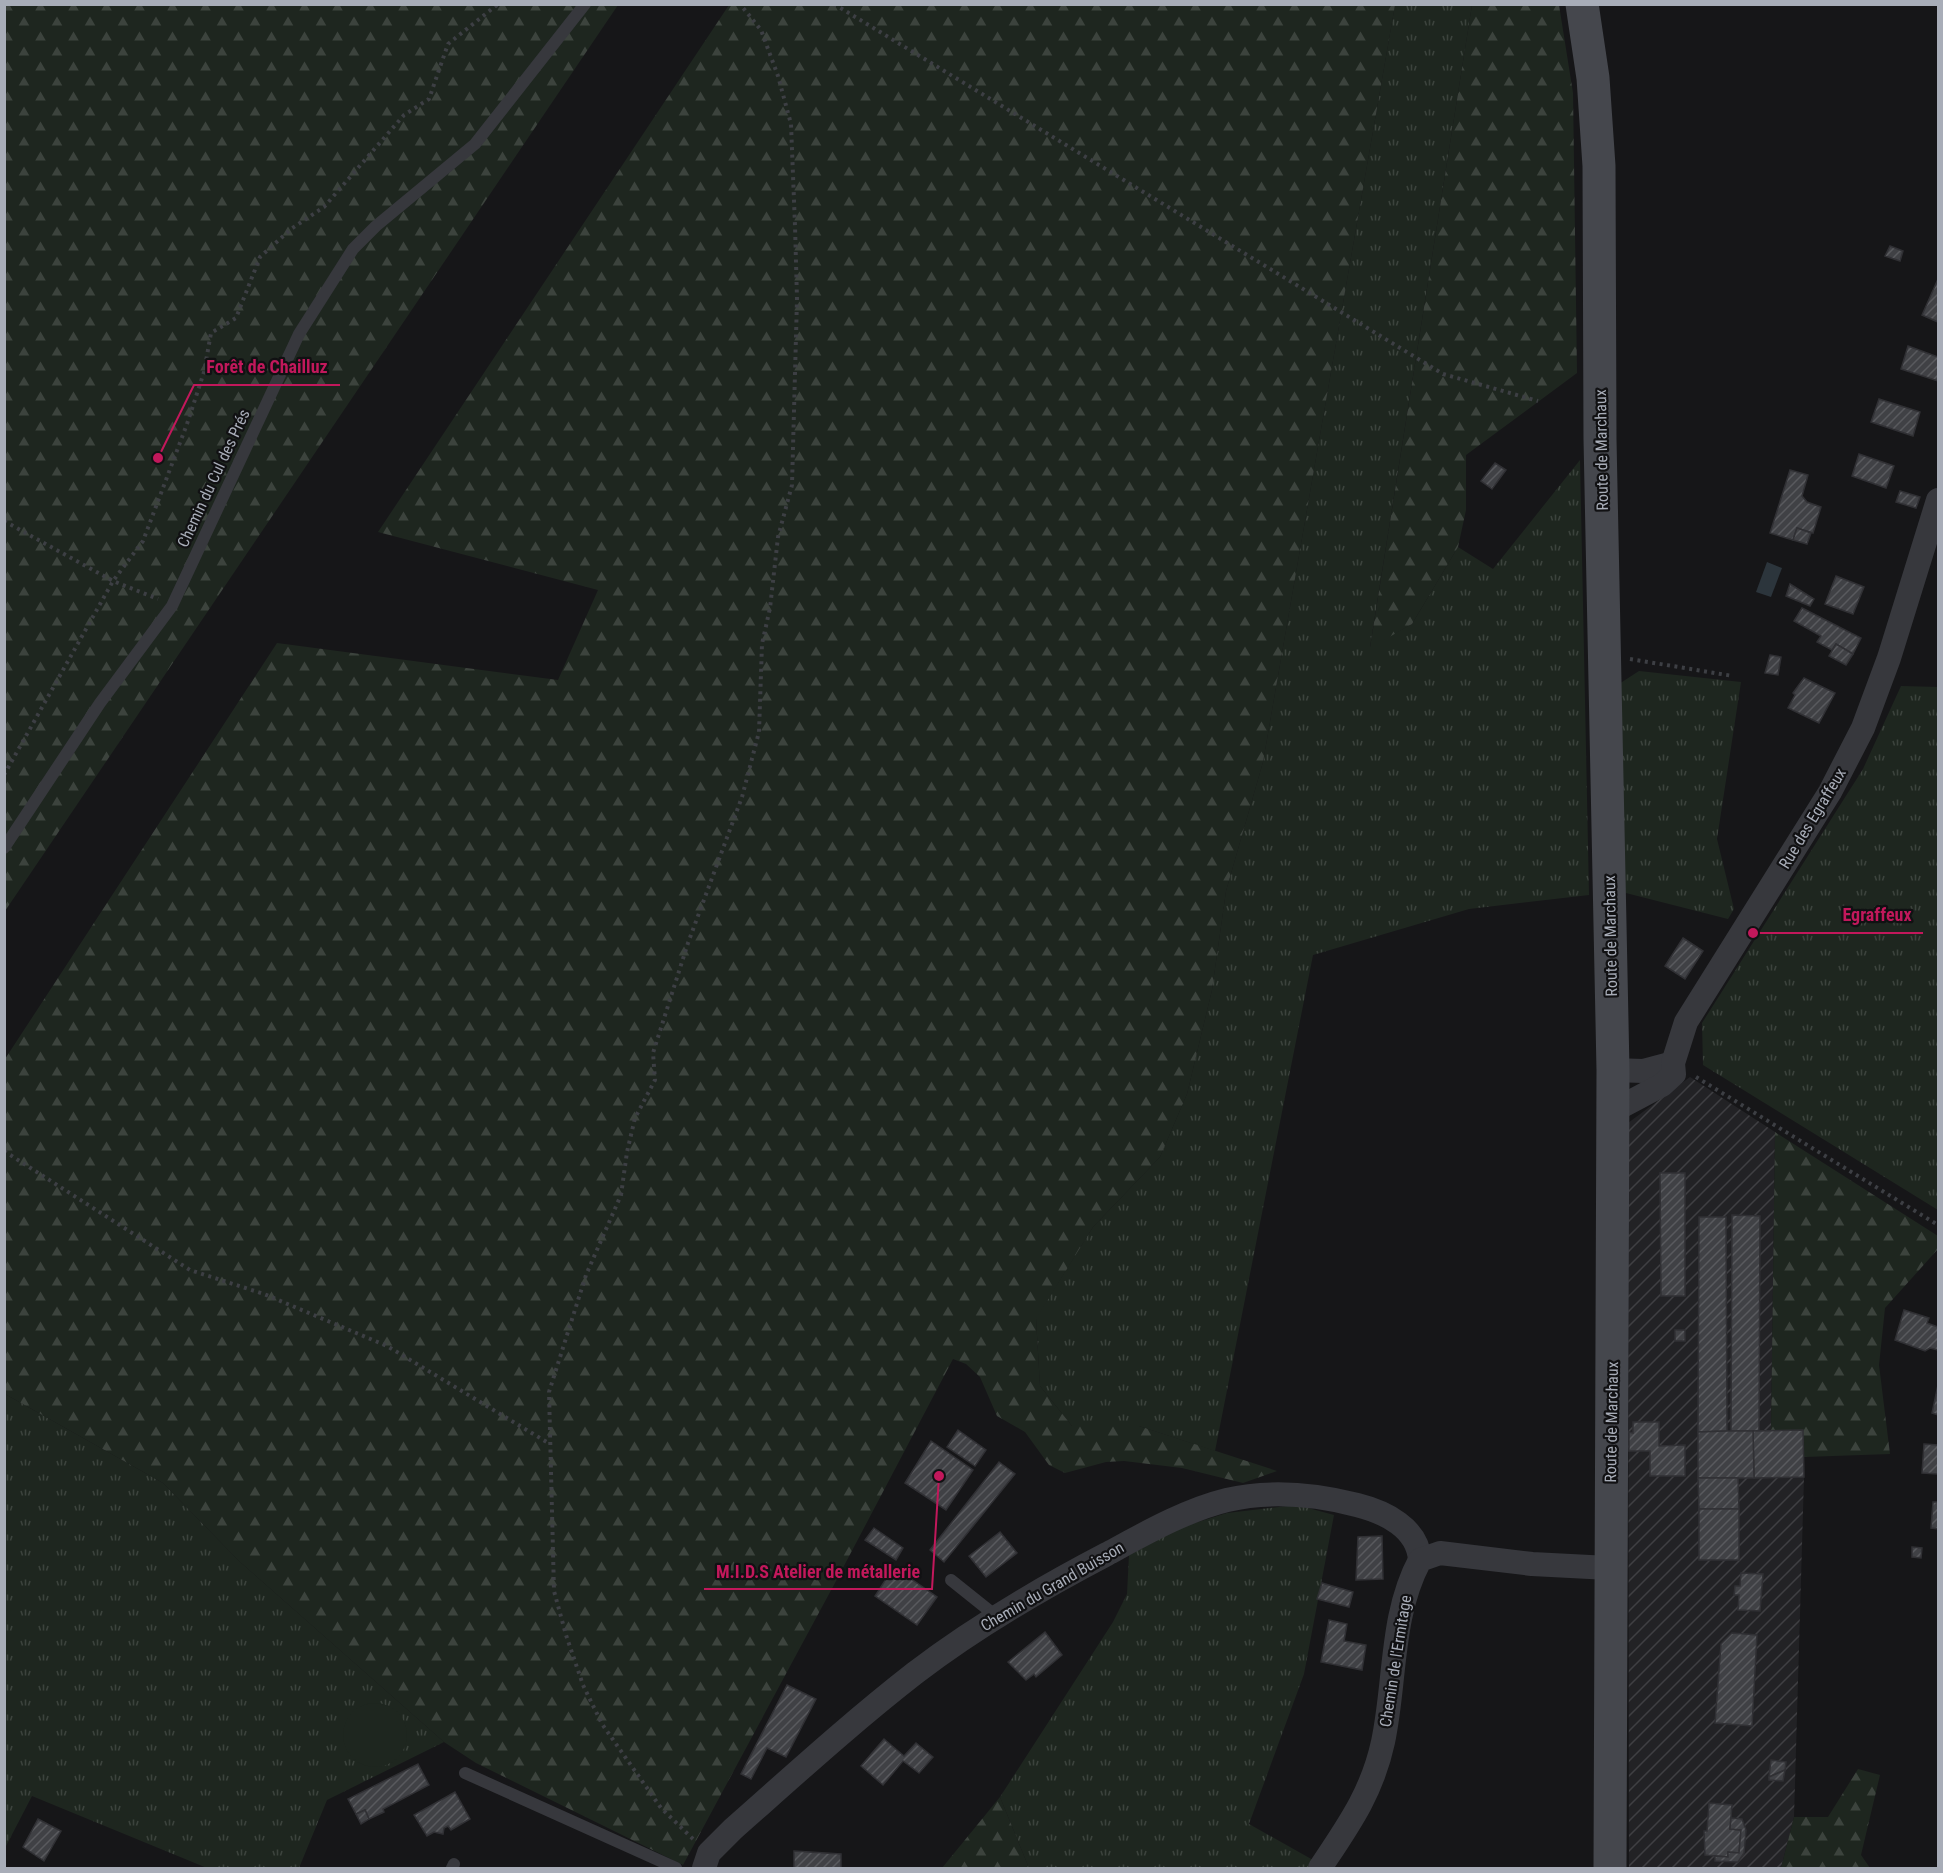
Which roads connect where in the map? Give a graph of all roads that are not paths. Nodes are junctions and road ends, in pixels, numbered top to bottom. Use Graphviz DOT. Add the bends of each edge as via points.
graph roads {
  1 [pos="585,4"];
  2 [pos="1582,4"];
  3 [pos="1938,500"];
  4 [pos="4,848"];
  5 [pos="1673,1063"];
  6 [pos="1613,1070"];
  7 [pos="1613,1111"];
  8 [pos="1420,1560"];
  9 [pos="1610,1568"];
  10 [pos="951,1580"];
  11 [pos="996,1616"];
  12 [pos="465,1773"];
  13 [pos="706,1861"];
  14 [pos="676,1869"];
  15 [pos="1320,1869"];
  16 [pos="1610,1869"];
  1 -- 4 [label="lane, Chemin du Cul des Prés" via="475,144 375,226 347,257 298,334 172,606 100,703"];
  2 -- 6 [label="main road, Route de Marchaux" via="1593,78 1599,166"];
  3 -- 5 [label="street, Rue des Egraffeux" via="1863,728 1830,792 1686,1022"];
  5 -- 6 [label="street" via="1643,1071"];
  5 -- 7 [label="street, Rue des Egraffeux" via="1674,1074 1662,1085"];
  6 -- 7 [label="main road, Route de Marchaux"];
  7 -- 9 [label="main road, Route de Marchaux"];
  8 -- 9 [label="street" via="1440,1553"];
  8 -- 11 [label="street, Chemin du Grand Buisson" via="1414,1537 1402,1525 1362,1506 1333,1498 1288,1494 1226,1501 1132,1540"];
  8 -- 15 [label="street, Chemin de l'Ermitage" via="1408,1582 1400,1613 1383,1742 1369,1792"];
  9 -- 16 [label="main road, Route de Marchaux"];
  10 -- 11 [label="lane"];
  11 -- 13 [label="street, Chemin du Grand Buisson" via="866,1713"];
  12 -- 14 [label="lane"];
}
